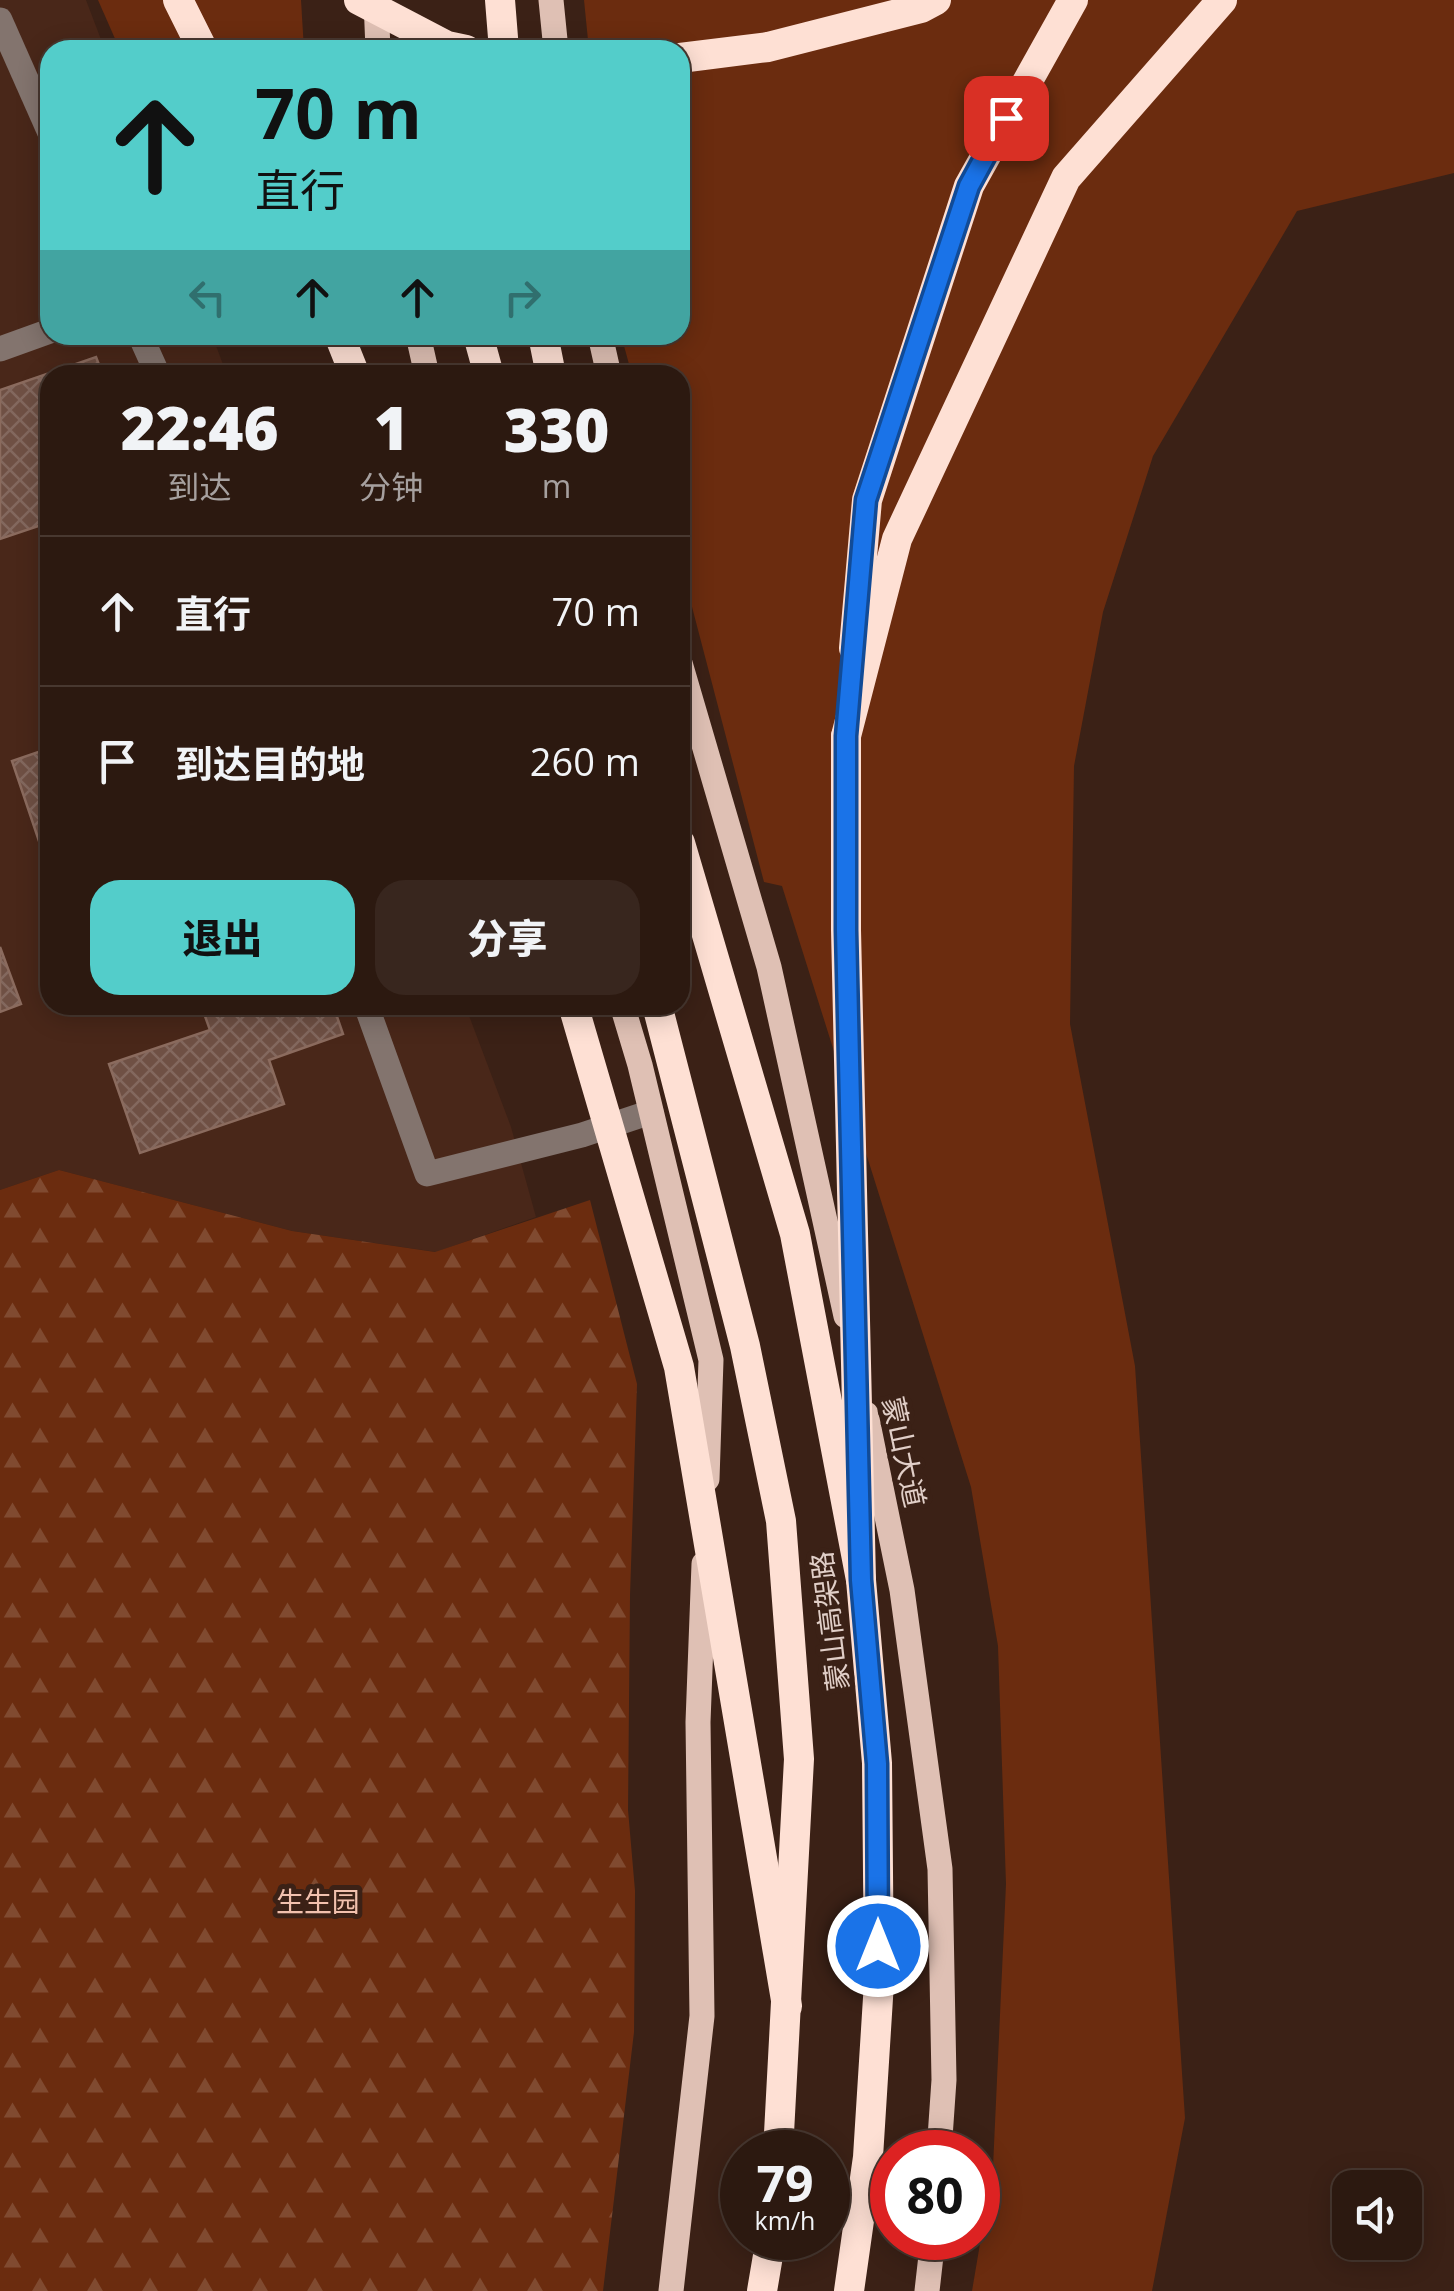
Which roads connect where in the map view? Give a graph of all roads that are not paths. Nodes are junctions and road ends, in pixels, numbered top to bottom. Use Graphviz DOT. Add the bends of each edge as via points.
graph roads {
  1 [pos="178,0"];
  2 [pos="358,0"];
  3 [pos="376,0"];
  4 [pos="414,0"];
  5 [pos="500,0"];
  6 [pos="551,0"];
  7 [pos="936,0"];
  8 [pos="1073,0"];
  9 [pos="1222,0"];
  10 [pos="0,20"];
  11 [pos="198,40"];
  12 [pos="378,40"];
  13 [pos="418,40"];
  14 [pos="435,40"];
  15 [pos="503,40"];
  16 [pos="555,40"];
  17 [pos="690,57"];
  18 [pos="40,110"];
  19 [pos="40,334"];
  20 [pos="0,348"];
  21 [pos="690,696"];
  22 [pos="846,736"];
  23 [pos="690,877"];
  24 [pos="370,1015"];
  25 [pos="576,1015"];
  26 [pos="625,1015"];
  27 [pos="660,1015"];
  28 [pos="651,1112"];
  29 [pos="861,1580"];
  30 [pos="787,2006"];
  31 [pos="779,2130"];
  32 [pos="941,2130"];
  33 [pos="767,2260"];
  34 [pos="931,2260"];
  35 [pos="670,2291"];
  36 [pos="762,2291"];
  37 [pos="850,2291"];
  38 [pos="927,2291"];
  1 -- 11 [label="highway"];
  2 -- 14 [label="highway, bridge"];
  3 -- 12 [label="main road"];
  4 -- 13 [label="highway"];
  5 -- 15 [label="highway"];
  6 -- 16 [label="main road"];
  7 -- 17 [label="highway" via="768,46"];
  8 -- 22 [label="highway" via="969,186 866,500"];
  9 -- 22 [label="highway" via="1066,178 897,539"];
  10 -- 18 [label="lane"];
  19 -- 20 [label="lane"];
  21 -- 32 [label="main road, 蒙山大道" via="769,966 902,1590 940,1869"];
  22 -- 29 [label="highway, bridge"];
  23 -- 29 [label="highway, 蒙山高架路, bridge" via="796,1234"];
  24 -- 28 [label="lane" via="427,1174"];
  25 -- 30 [label="highway, bridge" via="679,1367"];
  26 -- 28 [label="main road"];
  27 -- 30 [label="highway, 蒙山高架路, bridge" via="745,1346 781,1521 799,1759"];
  28 -- 35 [label="main road" via="711,1360 698,1722 702,2016"];
  29 -- 37 [label="highway, 蒙山高架路" via="877,1764 879,1982 868,2156"];
  30 -- 31 [label="highway, 蒙山高架路"];
  33 -- 36 [label="highway"];
  34 -- 38 [label="main road"];
}
